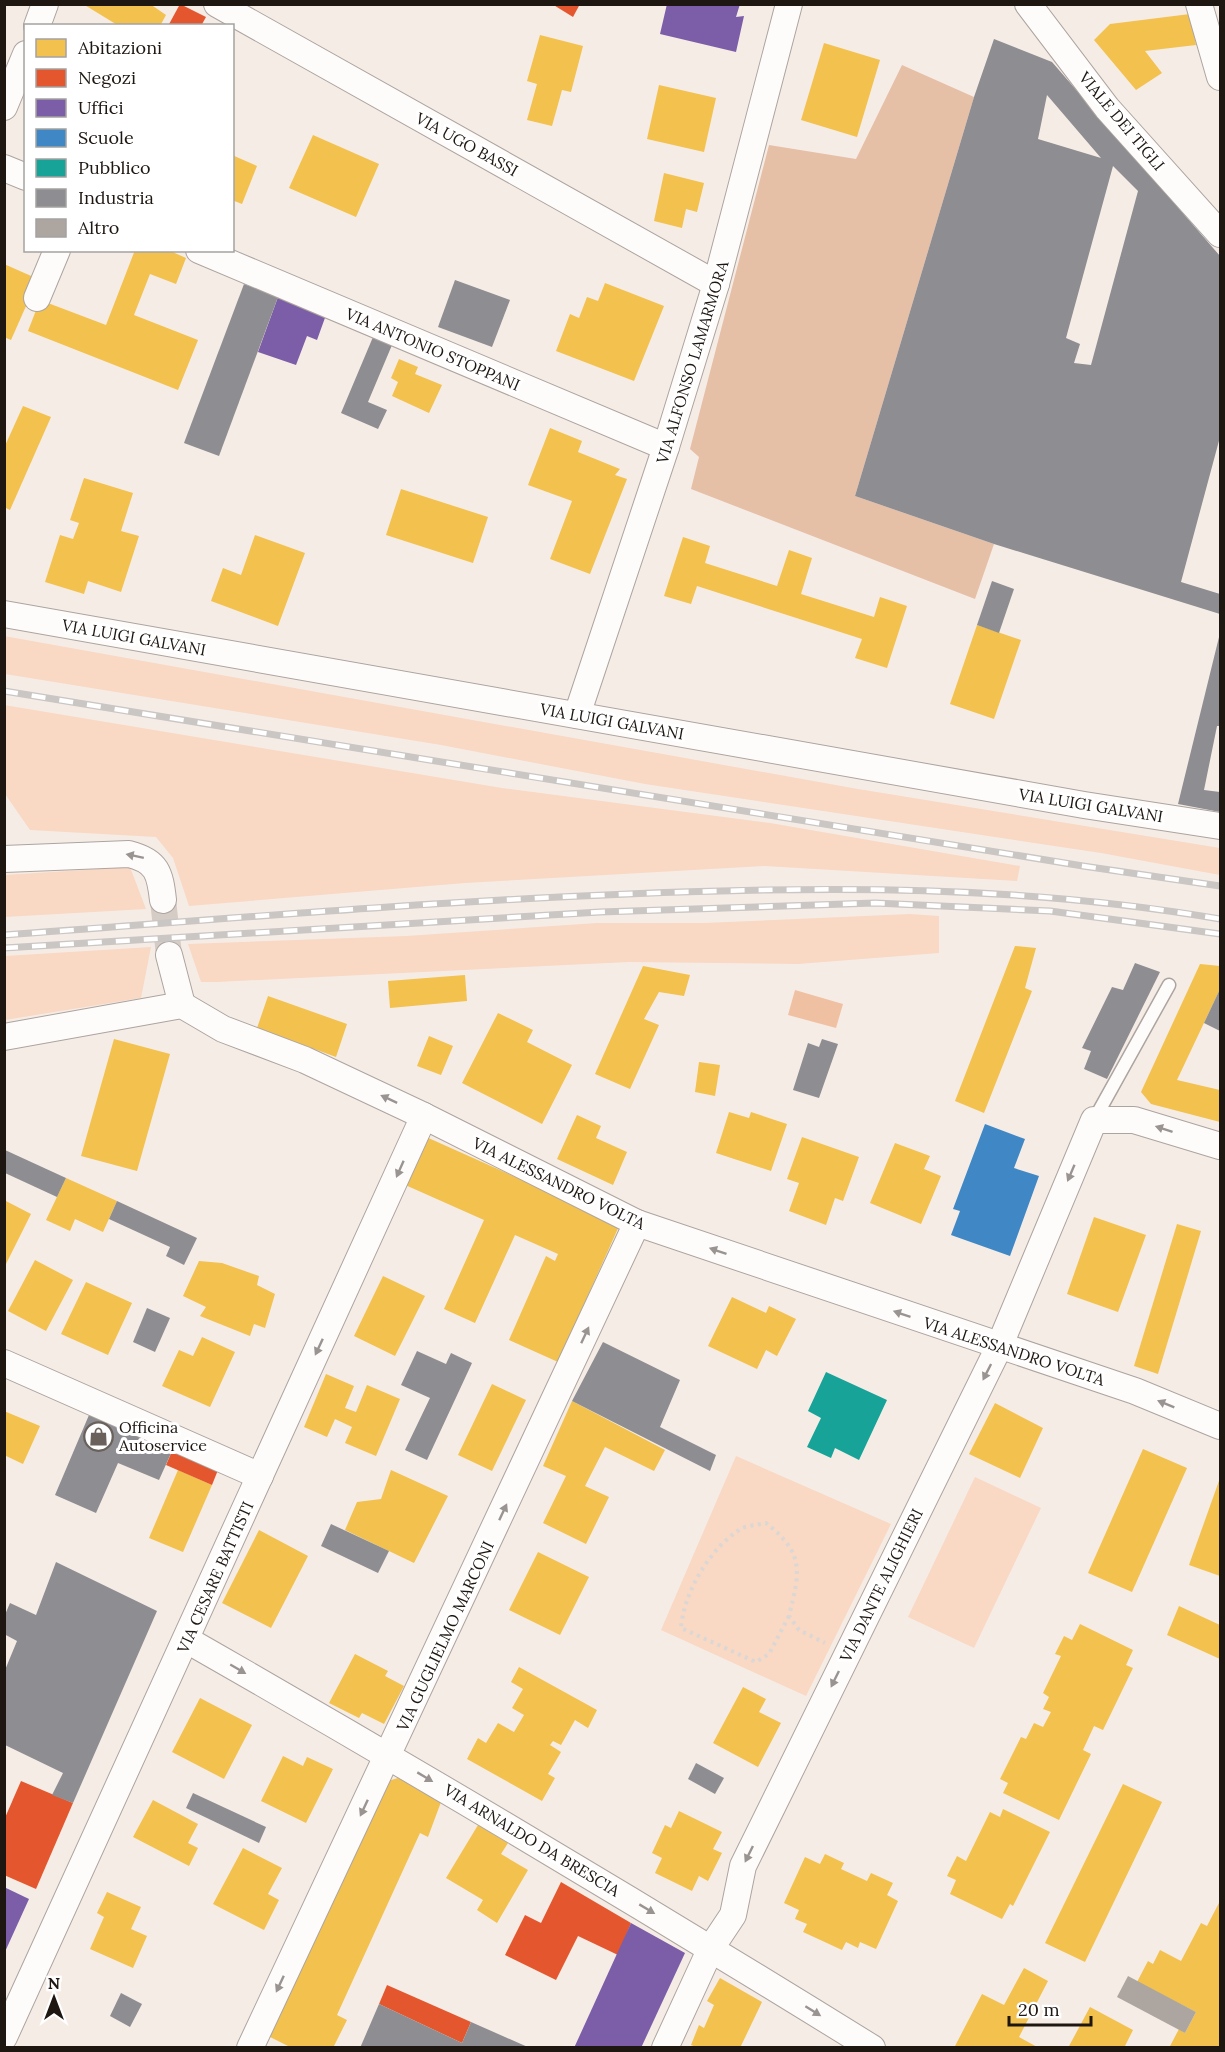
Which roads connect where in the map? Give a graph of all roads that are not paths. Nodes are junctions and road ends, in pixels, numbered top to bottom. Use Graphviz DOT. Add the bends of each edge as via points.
graph roads {
  1 [pos="45,4"];
  2 [pos="217,4"];
  3 [pos="789,4"];
  4 [pos="1028,4"];
  5 [pos="1199,4"];
  6 [pos="38,24"];
  7 [pos="24,59"];
  8 [pos="1221,77"];
  9 [pos="4,107"];
  10 [pos="4,168"];
  11 [pos="24,176"];
  12 [pos="1221,234"];
  13 [pos="56,252"];
  14 [pos="204,252"];
  15 [pos="716,284"];
  16 [pos="37,298"];
  17 [pos="666,447"];
  18 [pos="4,614"];
  19 [pos="577,715"];
  20 [pos="1221,826"];
  21 [pos="4,859"];
  22 [pos="163,900"];
  23 [pos="169,955"];
  24 [pos="1169,985"];
  25 [pos="182,1005"];
  26 [pos="4,1037"];
  27 [pos="424,1116"];
  28 [pos="1094,1120"];
  29 [pos="1221,1146"];
  30 [pos="637,1223"];
  31 [pos="999,1347"];
  32 [pos="4,1363"];
  33 [pos="1221,1426"];
  34 [pos="260,1476"];
  35 [pos="187,1640"];
  36 [pos="389,1755"];
  37 [pos="711,1948"];
  38 [pos="4,2037"];
  39 [pos="250,2048"];
  40 [pos="665,2048"];
  41 [pos="872,2048"];
  1 -- 6 [label="street"];
  2 -- 15 [label="street, VIA UGO BASSI"];
  3 -- 15 [label="street, VIA ALFONSO LAMARMORA"];
  4 -- 12 [label="street, VIALE DEI TIGLI" via="1107,108"];
  5 -- 8 [label="street"];
  7 -- 9 [label="street"];
  10 -- 11 [label="street"];
  13 -- 16 [label="street"];
  14 -- 17 [label="street, VIA ANTONIO STOPPANI"];
  15 -- 17 [label="street, VIA ALFONSO LAMARMORA"];
  17 -- 19 [label="street, VIA ALFONSO LAMARMORA"];
  18 -- 19 [label="street, VIA LUIGI GALVANI"];
  19 -- 20 [label="street, VIA LUIGI GALVANI"];
  22 -- 21 [label="street, one-way" via="154,866 145,858 129,854"];
  23 -- 25 [label="street"];
  24 -- 28 [label="lane"];
  25 -- 26 [label="street"];
  27 -- 25 [label="street, VIA ALESSANDRO VOLTA, one-way" via="305,1060 223,1029"];
  27 -- 30 [label="street, VIA ALESSANDRO VOLTA"];
  27 -- 34 [label="street, VIA CESARE BATTISTI, one-way"];
  29 -- 28 [label="street, one-way" via="1134,1120"];
  28 -- 31 [label="street, VIA DANTE ALIGHIERI, one-way"];
  31 -- 30 [label="street, VIA ALESSANDRO VOLTA, one-way"];
  36 -- 30 [label="street, VIA GUGLIELMO MARCONI, one-way"];
  33 -- 31 [label="street, VIA ALESSANDRO VOLTA, one-way" via="1134,1391"];
  31 -- 37 [label="street, VIA DANTE ALIGHIERI, one-way" via="743,1866 733,1915"];
  32 -- 34 [label="street"];
  34 -- 35 [label="street, VIA CESARE BATTISTI"];
  35 -- 36 [label="street, VIA ARNALDO DA BRESCIA, one-way"];
  35 -- 38 [label="street, VIA CESARE BATTISTI"];
  36 -- 37 [label="street, VIA ARNALDO DA BRESCIA, one-way"];
  36 -- 39 [label="street, VIA GUGLIELMO MARCONI, one-way"];
  37 -- 40 [label="street, VIA DANTE ALIGHIERI"];
  37 -- 41 [label="street, VIA ARNALDO DA BRESCIA, one-way"];
}
